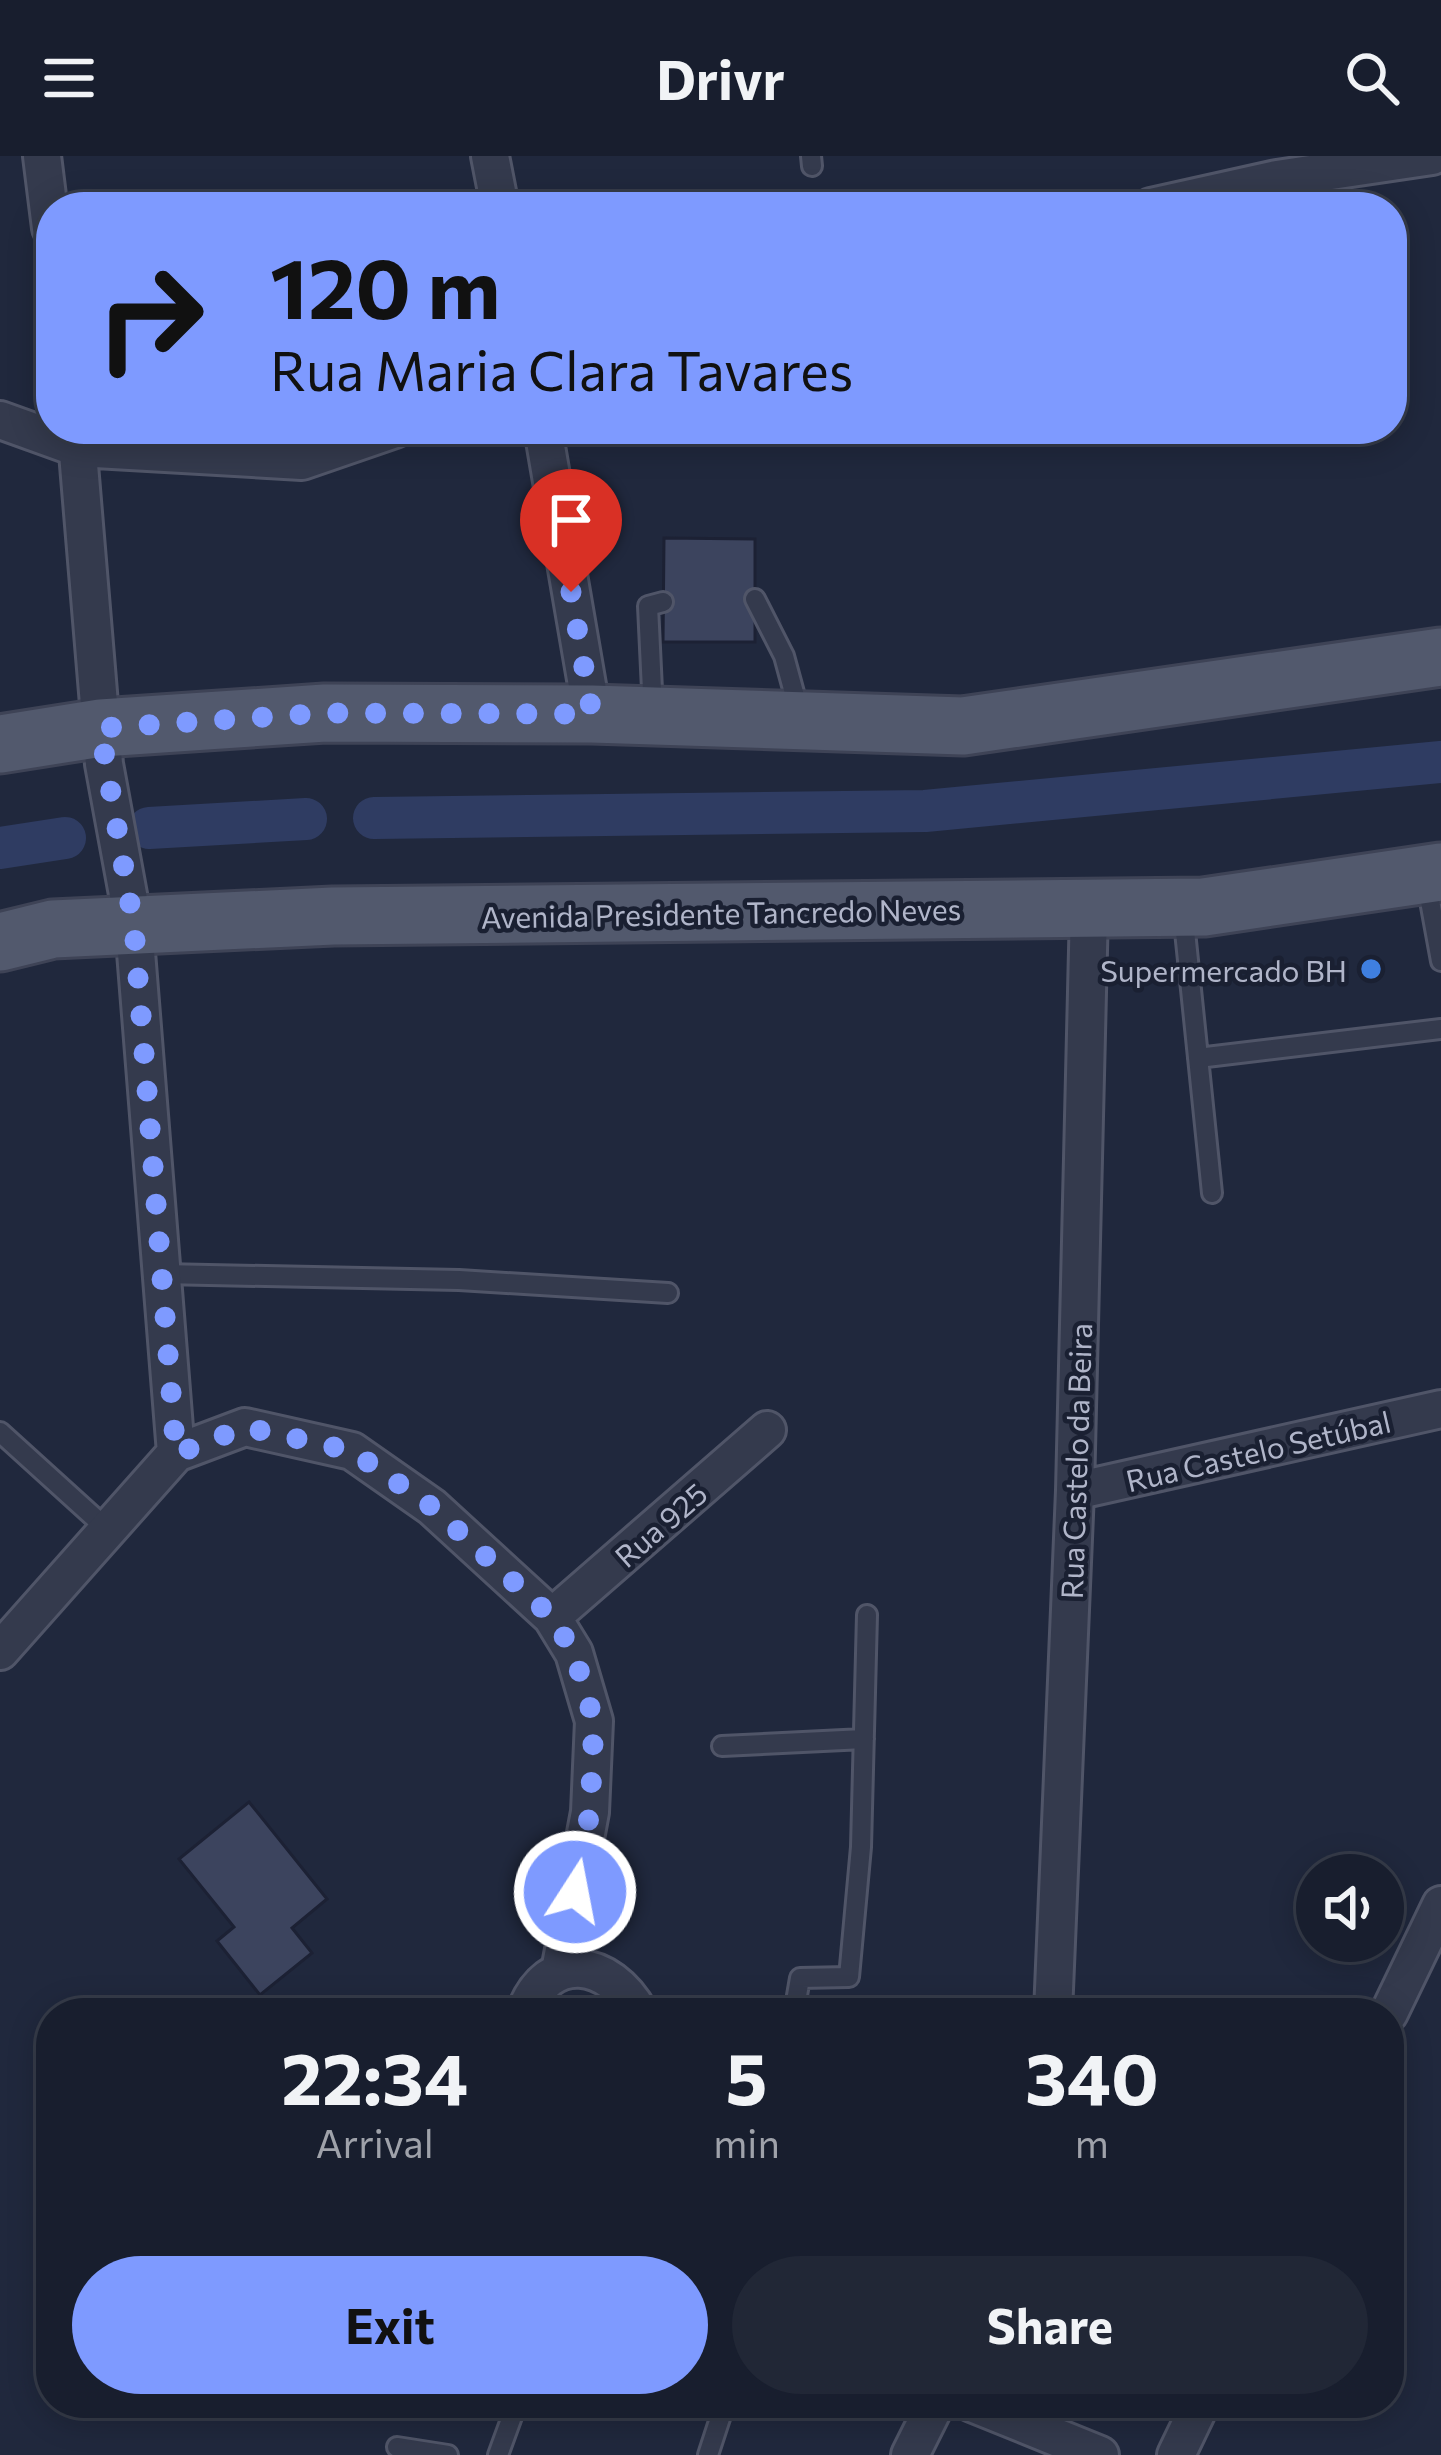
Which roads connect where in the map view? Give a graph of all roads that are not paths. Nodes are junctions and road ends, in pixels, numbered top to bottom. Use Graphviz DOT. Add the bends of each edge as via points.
graph roads {
  1 [pos="42,156"];
  2 [pos="490,156"];
  3 [pos="1432,156"];
  4 [pos="46,192"];
  5 [pos="497,192"];
  6 [pos="1218,192"];
  7 [pos="0,420"];
  8 [pos="36,428"];
  9 [pos="77,444"];
  10 [pos="136,444"];
  11 [pos="351,444"];
  12 [pos="546,444"];
  13 [pos="754,599"];
  14 [pos="663,602"];
  15 [pos="1441,657"];
  16 [pos="592,714"];
  17 [pos="653,716"];
  18 [pos="802,721"];
  19 [pos="100,728"];
  20 [pos="0,744"];
  21 [pos="1433,873"];
  22 [pos="131,900"];
  23 [pos="1182,907"];
  24 [pos="1089,909"];
  25 [pos="0,942"];
  26 [pos="1441,961"];
  27 [pos="1441,1029"];
  28 [pos="1198,1058"];
  29 [pos="1212,1193"];
  30 [pos="162,1274"];
  31 [pos="668,1293"];
  32 [pos="1441,1409"];
  33 [pos="766,1430"];
  34 [pos="0,1432"];
  35 [pos="176,1454"];
  36 [pos="1075,1491"];
  37 [pos="108,1530"];
  38 [pos="867,1615"];
  39 [pos="552,1617"];
  40 [pos="0,1651"];
  41 [pos="864,1739"];
  42 [pos="722,1746"];
  43 [pos="1441,1905"];
  44 [pos="560,1971"];
  45 [pos="531,1998"];
  46 [pos="631,1998"];
  47 [pos="797,1998"];
  48 [pos="1054,1998"];
  49 [pos="1396,1998"];
  50 [pos="512,2418"];
  51 [pos="720,2418"];
  52 [pos="928,2418"];
  53 [pos="1009,2418"];
  54 [pos="1194,2418"];
  55 [pos="397,2447"];
  56 [pos="448,2455"];
  57 [pos="498,2455"];
  58 [pos="708,2455"];
  59 [pos="910,2455"];
  60 [pos="1100,2455"];
  61 [pos="1176,2455"];
  1 -- 4 [label="street"];
  2 -- 5 [label="street"];
  3 -- 6 [label="street"];
  7 -- 8 [label="street"];
  9 -- 19 [label="street"];
  10 -- 11 [label="street" via="302,461"];
  12 -- 16 [label="street"];
  13 -- 18 [label="lane" via="784,656"];
  14 -- 17 [label="lane" via="647,605"];
  15 -- 18 [label="main road" via="963,726"];
  16 -- 17 [label="main road"];
  16 -- 19 [label="main road" via="325,713"];
  17 -- 18 [label="main road"];
  19 -- 20 [label="main road"];
  19 -- 22 [label="street"];
  21 -- 23 [label="main road, Avenida Presidente Tancredo Neves"];
  21 -- 26 [label="lane"];
  22 -- 24 [label="main road, Avenida Presidente Tancredo Neves" via="333,916"];
  22 -- 25 [label="main road, Avenida Presidente Tancredo Neves"];
  22 -- 30 [label="street"];
  23 -- 24 [label="main road, Avenida Presidente Tancredo Neves"];
  23 -- 28 [label="lane"];
  24 -- 36 [label="street, Rua Castelo da Beira"];
  27 -- 28 [label="lane"];
  28 -- 29 [label="lane"];
  30 -- 31 [label="lane"];
  30 -- 35 [label="street"];
  32 -- 36 [label="street, Rua Castelo Setúbal"];
  33 -- 39 [label="street, Rua 925"];
  34 -- 37 [label="lane"];
  35 -- 37 [label="street"];
  35 -- 39 [label="street" via="245,1427 352,1451 432,1507"];
  36 -- 48 [label="street, Rua Castelo da Beira"];
  37 -- 40 [label="street"];
  38 -- 41 [label="lane"];
  39 -- 44 [label="street" via="574,1653 594,1721 590,1812"];
  41 -- 42 [label="lane"];
  41 -- 47 [label="lane" via="850,1977 800,1978"];
  43 -- 49 [label="street"];
  44 -- 45 [label="street"];
  44 -- 46 [label="street" via="594,1969"];
  50 -- 57 [label="lane"];
  51 -- 58 [label="lane"];
  52 -- 59 [label="street"];
  53 -- 60 [label="street"];
  54 -- 61 [label="street"];
  55 -- 56 [label="lane"];
}
